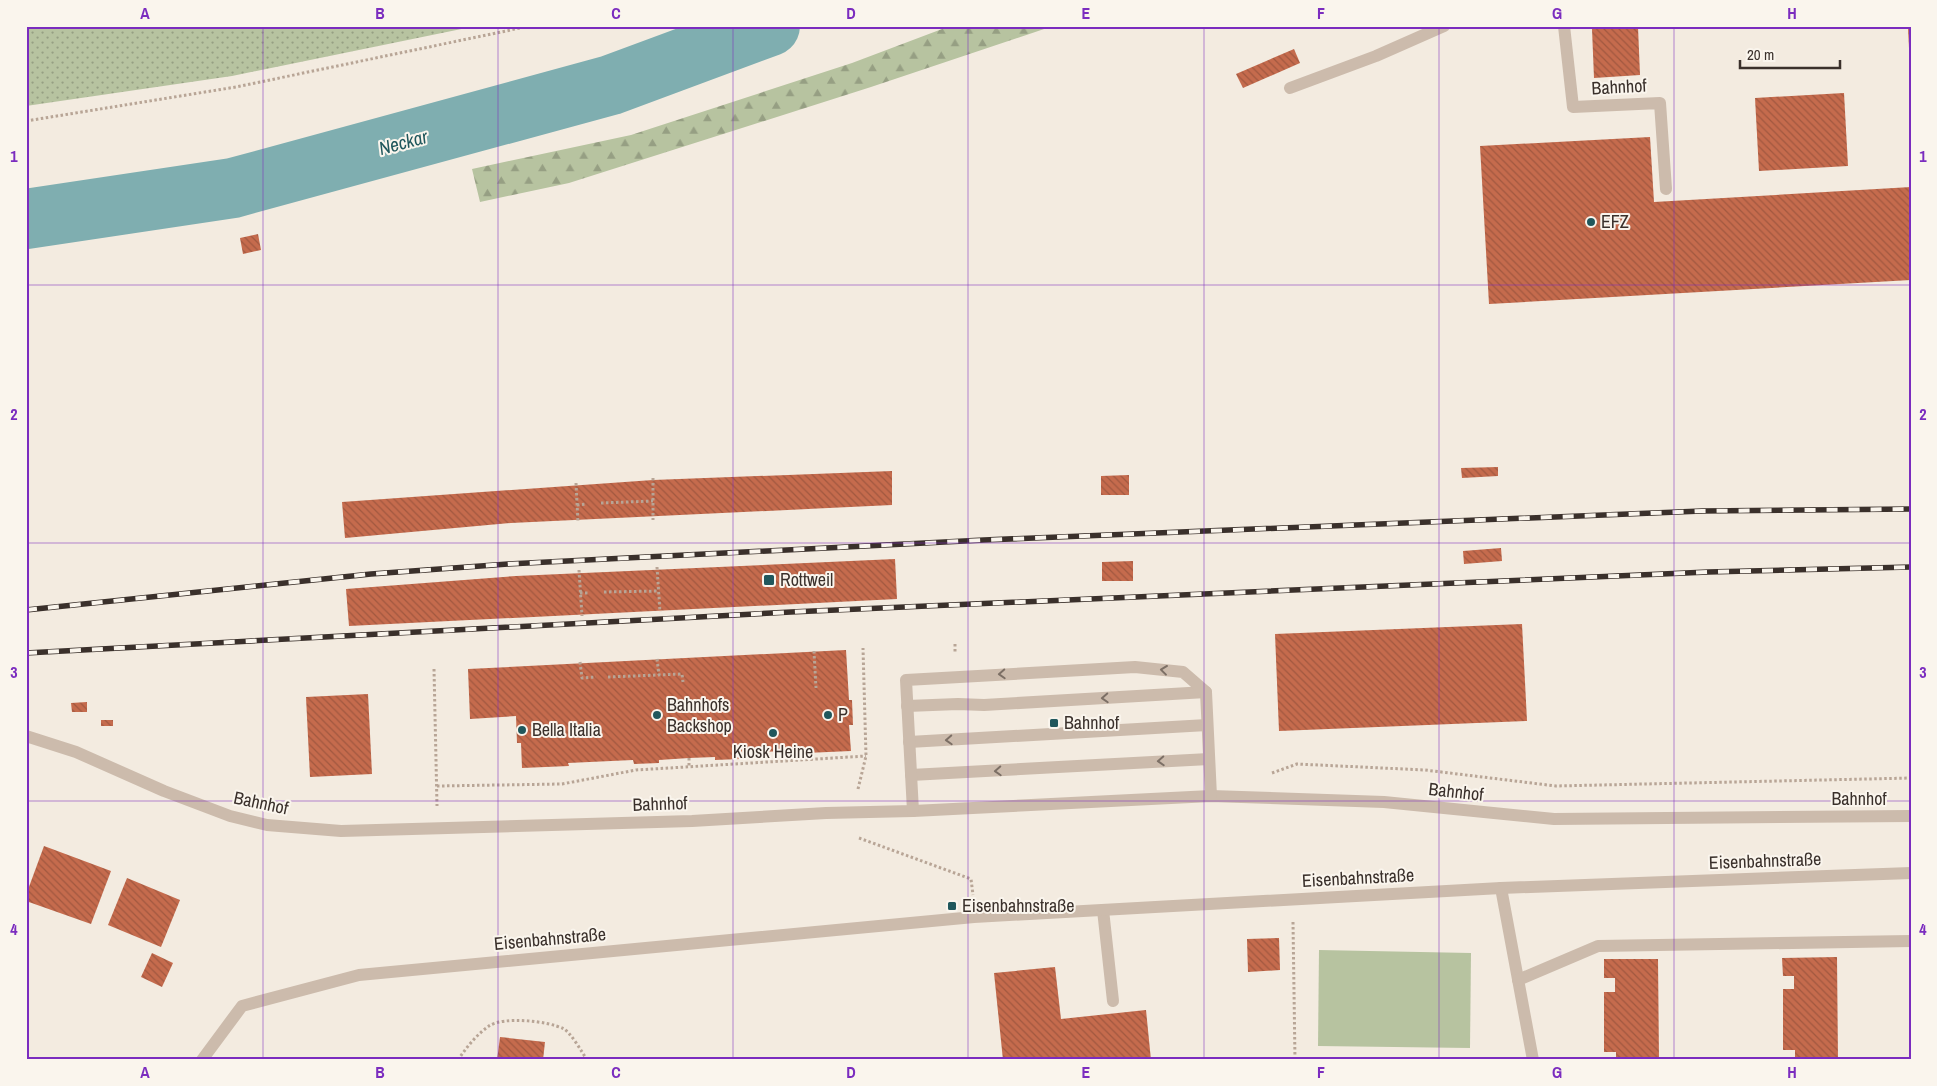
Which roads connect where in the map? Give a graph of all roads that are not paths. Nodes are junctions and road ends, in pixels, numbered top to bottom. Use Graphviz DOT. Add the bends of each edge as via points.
graph roads {
  1 [pos="1444,26"];
  2 [pos="1564,26"];
  3 [pos="1290,88"];
  4 [pos="1666,189"];
  5 [pos="1206,692"];
  6 [pos="907,706"];
  7 [pos="1208,725"];
  8 [pos="26,736"];
  9 [pos="909,742"];
  10 [pos="1209,759"];
  11 [pos="911,775"];
  12 [pos="1211,796"];
  13 [pos="913,811"];
  14 [pos="1911,816"];
  15 [pos="1911,873"];
  16 [pos="1500,888"];
  17 [pos="1103,910"];
  18 [pos="1911,941"];
  19 [pos="1518,980"];
  20 [pos="1113,1001"];
  21 [pos="202,1060"];
  22 [pos="1533,1060"];
  1 -- 3 [label="street"];
  2 -- 4 [label="street, Bahnhof" via="1573,106 1660,103"];
  5 -- 6 [label="street, one-way" via="984,705"];
  5 -- 6 [label="street, one-way" via="1182,672 1135,667 906,680"];
  5 -- 7 [label="street"];
  6 -- 9 [label="street"];
  7 -- 9 [label="street, one-way"];
  7 -- 10 [label="street"];
  8 -- 13 [label="street, Bahnhof" via="76,752 230,816 266,825 303,829 411,830"];
  9 -- 11 [label="street"];
  10 -- 11 [label="street, one-way"];
  10 -- 12 [label="street"];
  11 -- 13 [label="street"];
  12 -- 13 [label="street, Bahnhof"];
  12 -- 14 [label="street, Bahnhof" via="1384,802 1554,819"];
  15 -- 16 [label="street, Eisenbahnstraße"];
  16 -- 17 [label="street, Eisenbahnstraße"];
  16 -- 19 [label="street"];
  17 -- 20 [label="street"];
  17 -- 21 [label="street, Eisenbahnstraße" via="974,917 359,975 242,1006"];
  18 -- 19 [label="street" via="1598,946"];
  19 -- 22 [label="street"];
}
